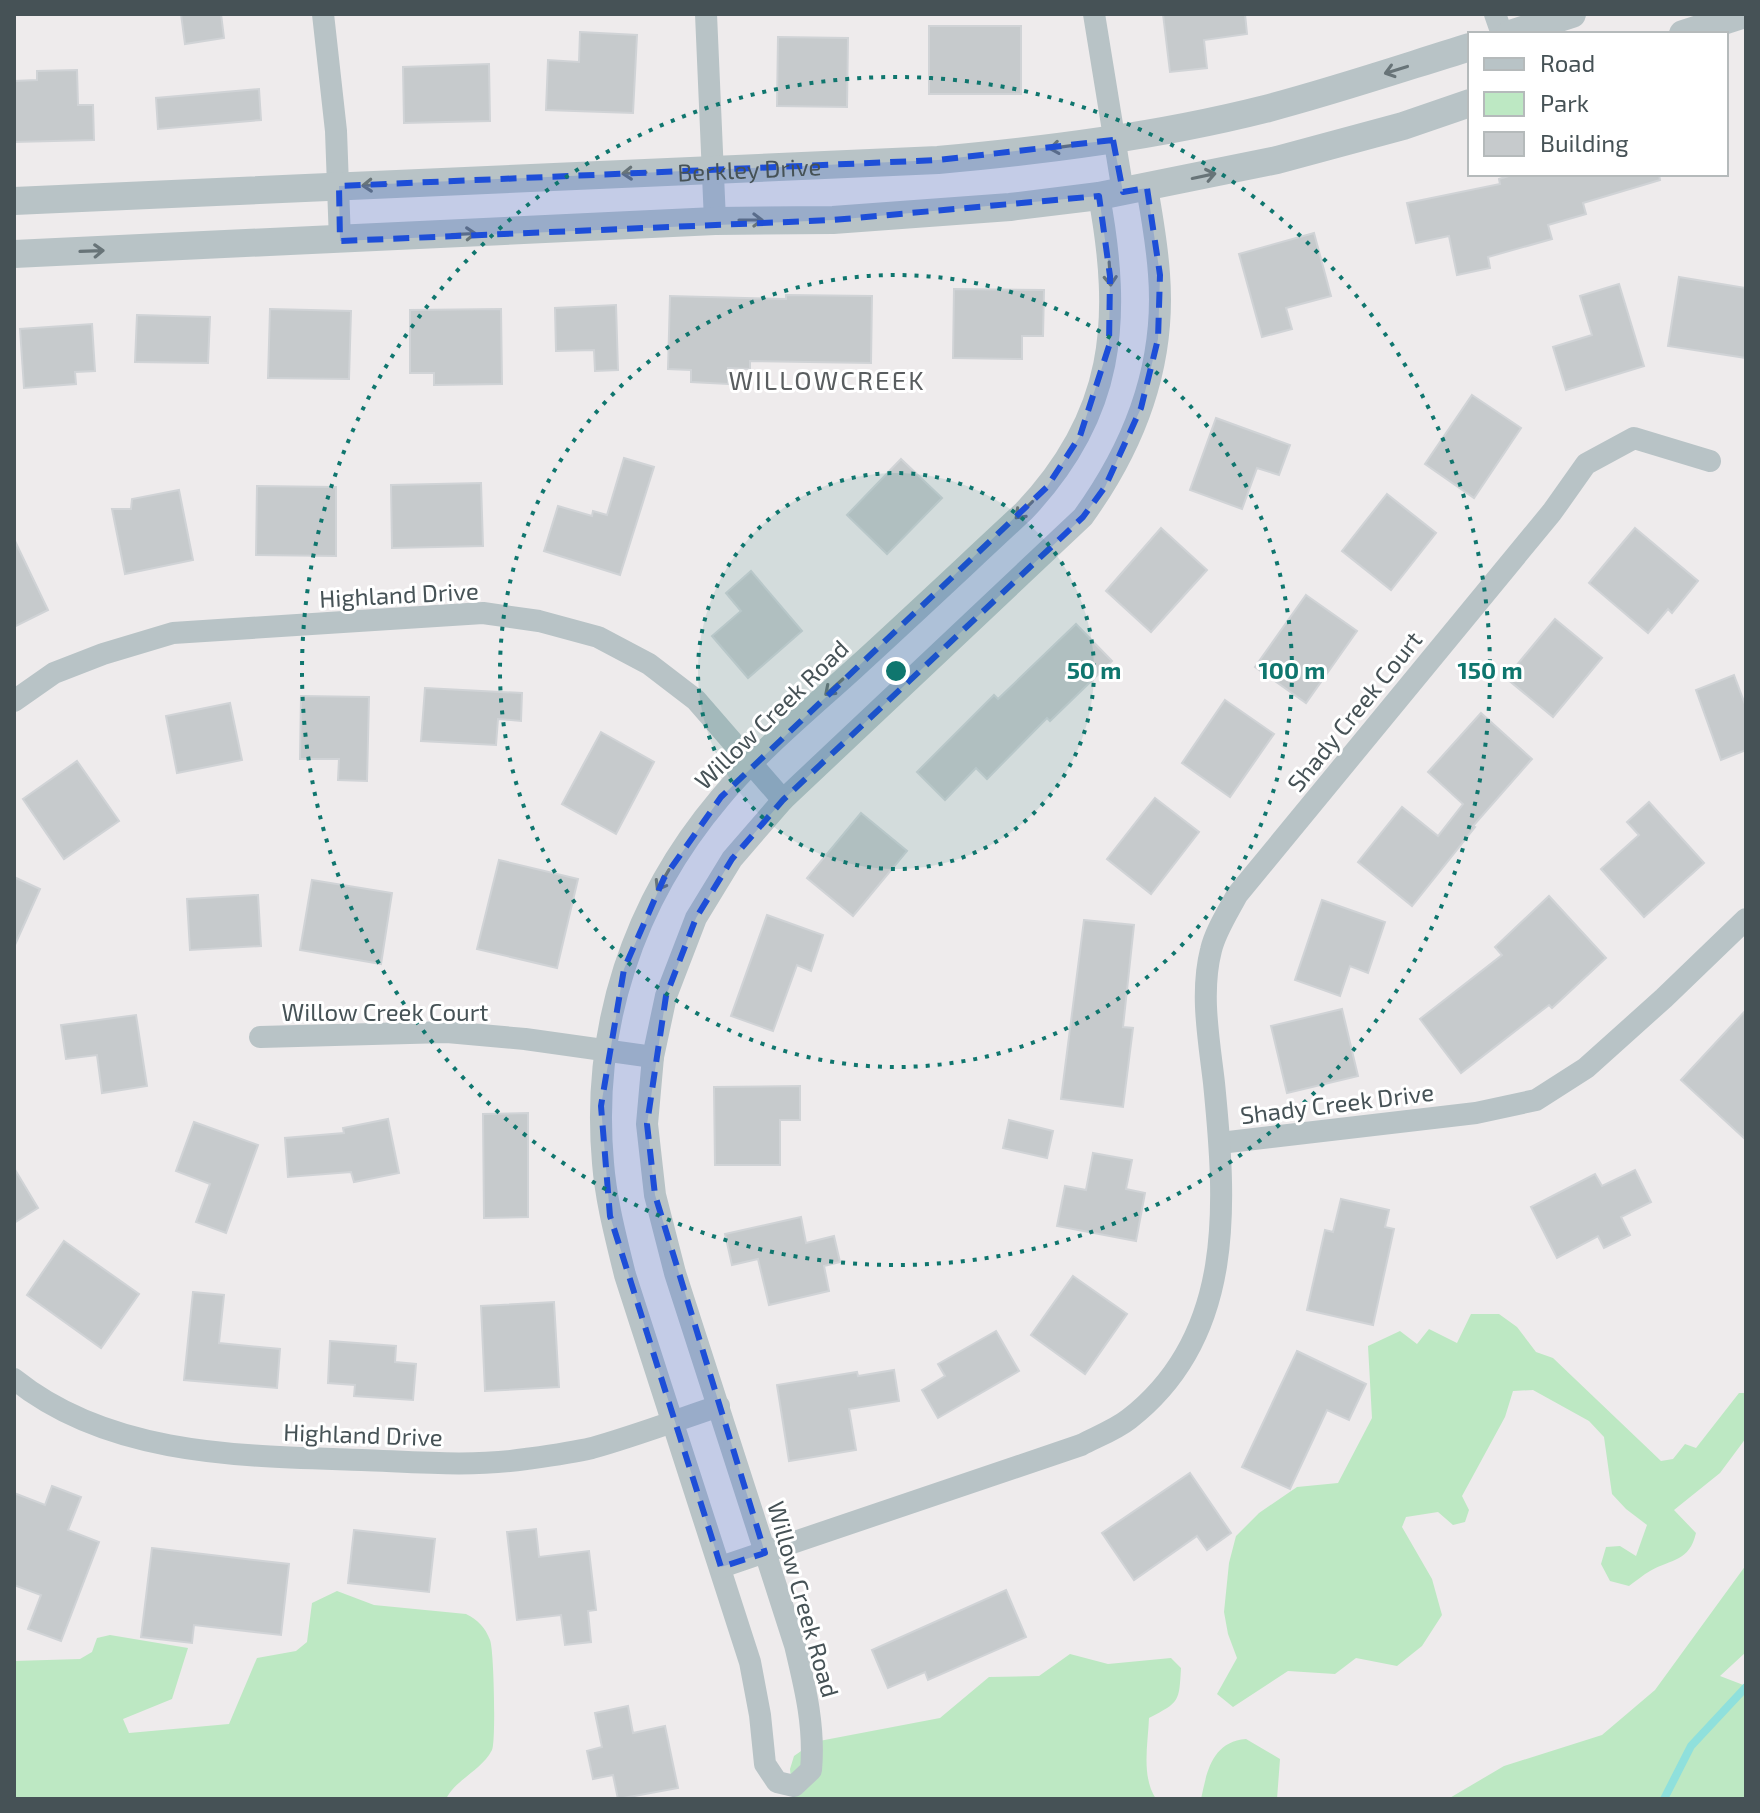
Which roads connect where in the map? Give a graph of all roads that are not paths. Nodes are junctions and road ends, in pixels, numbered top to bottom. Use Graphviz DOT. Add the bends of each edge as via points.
graph roads {
  1 [pos="323,14"];
  2 [pos="706,14"];
  3 [pos="1094,14"];
  4 [pos="1572,14"];
  5 [pos="1745,14"];
  6 [pos="1516,32"];
  7 [pos="1689,32"];
  8 [pos="1468,48"];
  9 [pos="1468,104"];
  10 [pos="1113,140"];
  11 [pos="713,169"];
  12 [pos="339,186"];
  13 [pos="1123,192"];
  14 [pos="14,201"];
  15 [pos="715,221"];
  16 [pos="340,241"];
  17 [pos="14,254"];
  18 [pos="1710,461"];
  19 [pos="14,701"];
  20 [pos="751,764"];
  21 [pos="783,800"];
  22 [pos="1746,919"];
  23 [pos="260,1037"];
  24 [pos="605,1050"];
  25 [pos="653,1057"];
  26 [pos="1220,1143"];
  27 [pos="14,1379"];
  28 [pos="719,1406"];
  29 [pos="672,1421"];
  30 [pos="765,1553"];
  31 [pos="721,1567"];
  1 -- 12 [label="street"];
  2 -- 11 [label="street"];
  3 -- 10 [label="street, Willow Creek Road"];
  4 -- 6 [label="street"];
  5 -- 7 [label="street"];
  8 -- 10 [label="street, Berkley Drive, one-way" via="1263,109"];
  13 -- 9 [label="street, one-way" via="1277,160"];
  10 -- 11 [label="street, Berkley Drive, one-way" via="938,160"];
  10 -- 13 [label="street, Willow Creek Road"];
  11 -- 12 [label="street, Berkley Drive, one-way"];
  11 -- 15 [label="street"];
  12 -- 14 [label="street, Berkley Drive"];
  12 -- 16 [label="street"];
  15 -- 13 [label="street, one-way" via="833,220 1010,207"];
  13 -- 20 [label="street, Willow Creek Road, one-way" via="1110,276 1109,346 1080,436 1064,462 1024,511"];
  13 -- 21 [label="street, Willow Creek Road" via="1160,275 1151,375 1123,455 1083,517"];
  16 -- 15 [label="street, one-way"];
  17 -- 16 [label="street, one-way"];
  18 -- 26 [label="street, Shady Creek Court" via="1634,438 1586,464 1237,895 1211,949 1206,1004"];
  19 -- 20 [label="street, Highland Drive" via="54,673 173,633 483,613 598,637 649,664 696,700"];
  20 -- 21 [label="street, Highland Drive"];
  20 -- 24 [label="street, Willow Creek Road, one-way" via="689,836 639,922"];
  21 -- 25 [label="street, Willow Creek Road" via="732,859 696,918 666,996"];
  22 -- 26 [label="street, Shady Creek Drive" via="1586,1068 1536,1100 1476,1113"];
  23 -- 24 [label="street, Willow Creek Court" via="447,1032"];
  24 -- 25 [label="street, Willow Creek Court"];
  24 -- 29 [label="street, Willow Creek Road" via="601,1120 610,1216"];
  25 -- 28 [label="street, Willow Creek Road" via="647,1124 655,1195"];
  26 -- 30 [label="street, Shady Creek Drive" via="1221,1245 1210,1300 1190,1348 1160,1390 1128,1420 1081,1445"];
  27 -- 29 [label="street, Highland Drive" via="34,1396 102,1427 171,1447 253,1456 447,1464 522,1460 590,1448"];
  28 -- 29 [label="street, Highland Drive"];
  28 -- 30 [label="street, Willow Creek Road"];
  29 -- 31 [label="street, Willow Creek Road"];
  30 -- 31 [label="street, Shady Creek Drive"];
  30 -- 31 [label="street, Willow Creek Road" via="810,1707 811,1770 794,1786 777,1782 765,1764 750,1662"];
}
